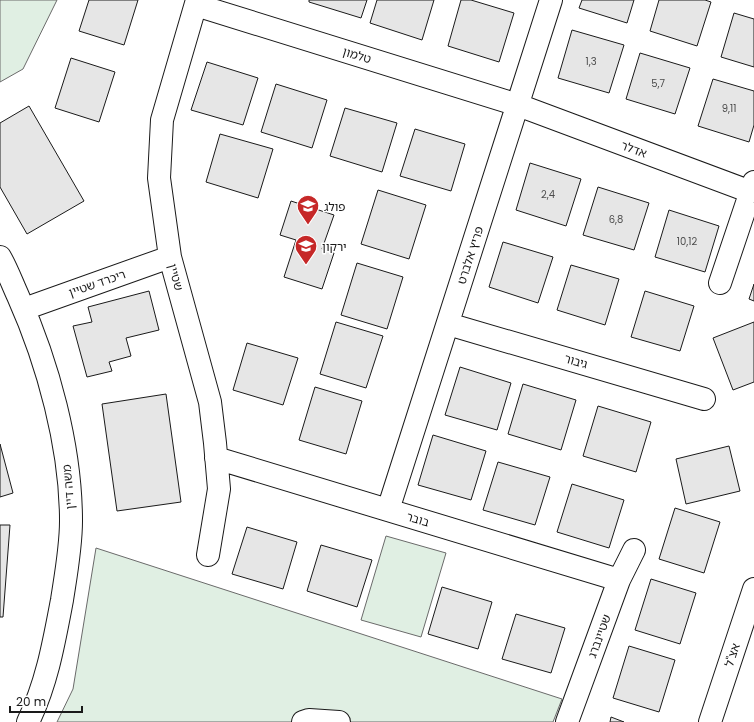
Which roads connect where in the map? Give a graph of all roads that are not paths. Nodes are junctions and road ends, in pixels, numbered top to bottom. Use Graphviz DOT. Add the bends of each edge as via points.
graph roads {
  1 [pos="551,0"];
  2 [pos="197,2"];
  3 [pos="518,105"];
  4 [pos="752,187"];
  5 [pos="0,257"];
  6 [pos="170,257"];
  7 [pos="720,283"];
  8 [pos="24,309"];
  9 [pos="448,324"];
  10 [pos="704,399"];
  11 [pos="216,458"];
  12 [pos="388,510"];
  13 [pos="634,550"];
  14 [pos="208,555"];
  15 [pos="619,580"];
  16 [pos="754,588"];
  17 [pos="28,722"];
  18 [pos="303,722"];
  19 [pos="339,722"];
  20 [pos="567,722"];
  21 [pos="710,722"];
  1 -- 3 [label="street, פריץ אלברט"];
  2 -- 3 [label="street, טלמון"];
  2 -- 6 [label="street, שטיין" via="162,120 159,178"];
  3 -- 4 [label="street, אדלר"];
  3 -- 9 [label="street, פריץ אלברט"];
  4 -- 7 [label="street"];
  5 -- 8 [label="street, משה דיין"];
  6 -- 8 [label="street, ריכרד שטיין"];
  6 -- 11 [label="street, שטיין" via="210,402"];
  8 -- 17 [label="street, משה דיין" via="53,397 66,460 71,522 66,575 53,652 36,706"];
  9 -- 10 [label="street, גיבור"];
  9 -- 12 [label="street, פריץ אלברט"];
  11 -- 12 [label="street, בובר"];
  11 -- 14 [label="street, שטיין" via="219,490"];
  12 -- 15 [label="street, בובר"];
  13 -- 15 [label="street, שטיינברג"];
  15 -- 20 [label="street, שטיינברג"];
  16 -- 21 [label="street, אצ\"ל"];
  18 -- 19 [label="street"];
}
